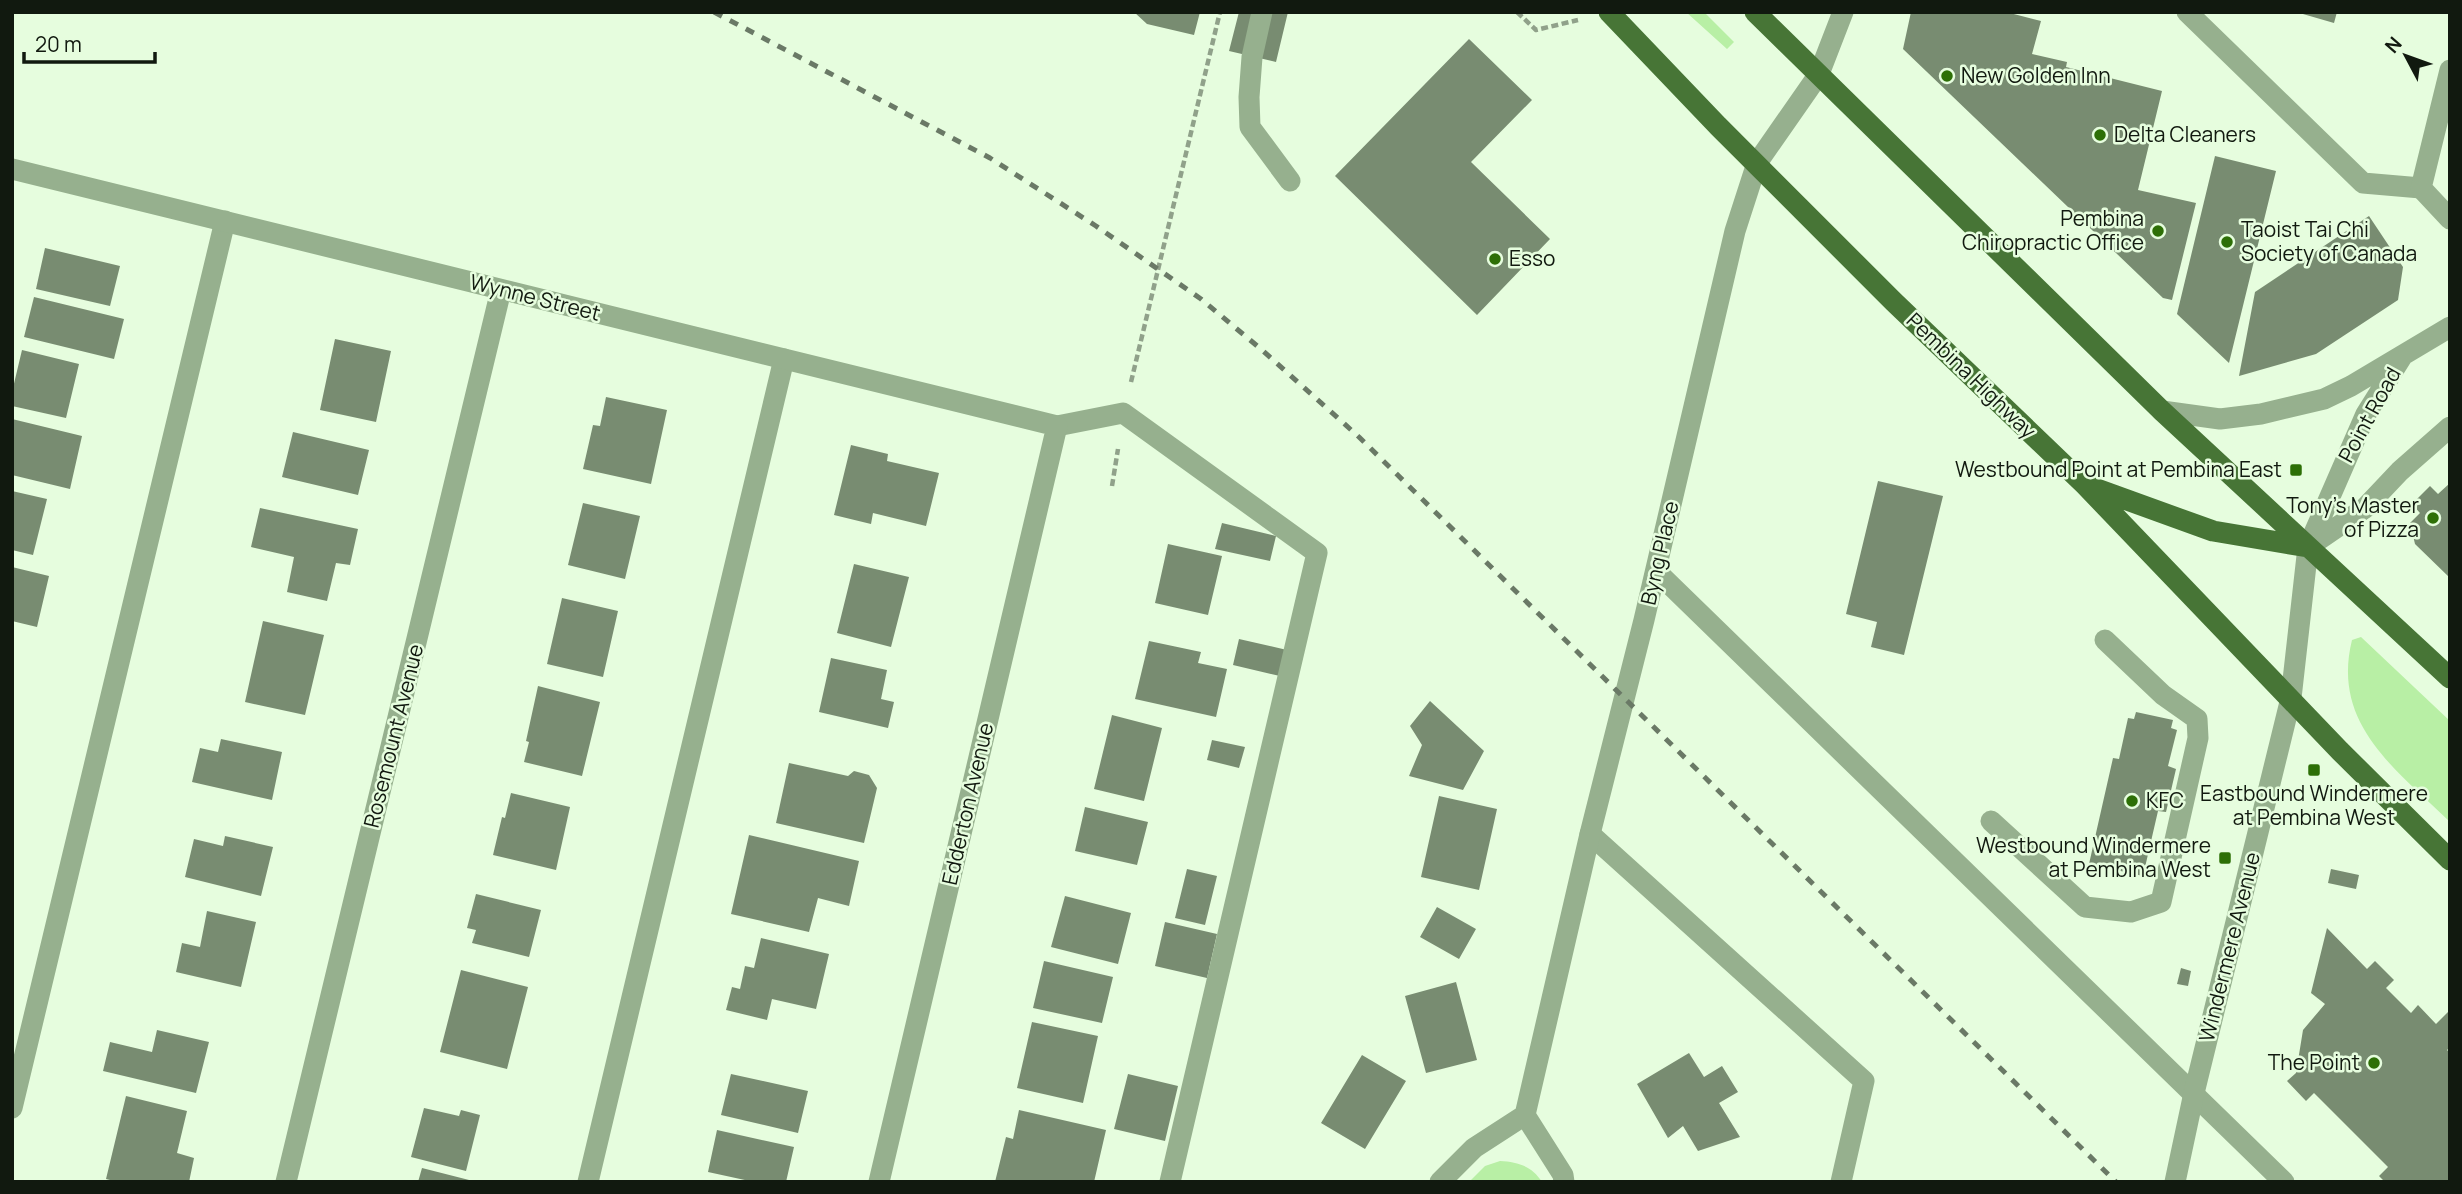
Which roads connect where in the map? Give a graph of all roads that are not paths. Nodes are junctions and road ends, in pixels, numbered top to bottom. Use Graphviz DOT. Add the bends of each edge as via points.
graph roads {
  1 [pos="1262,12"];
  2 [pos="1609,12"];
  3 [pos="1755,12"];
  4 [pos="1843,12"];
  5 [pos="2188,13"];
  6 [pos="2450,70"];
  7 [pos="1819,74"];
  8 [pos="1756,163"];
  9 [pos="12,169"];
  10 [pos="1290,181"];
  11 [pos="2421,188"];
  12 [pos="2450,219"];
  13 [pos="225,220"];
  14 [pos="501,290"];
  15 [pos="2450,327"];
  16 [pos="2403,355"];
  17 [pos="784,359"];
  18 [pos="2162,411"];
  19 [pos="1057,426"];
  20 [pos="2450,427"];
  21 [pos="2085,485"];
  22 [pos="2308,547"];
  23 [pos="1656,571"];
  24 [pos="2105,640"];
  25 [pos="2450,677"];
  26 [pos="2291,698"];
  27 [pos="1991,821"];
  28 [pos="1590,834"];
  29 [pos="2450,860"];
  30 [pos="2194,1093"];
  31 [pos="12,1108"];
  32 [pos="1525,1115"];
  33 [pos="286,1182"];
  34 [pos="588,1182"];
  35 [pos="879,1182"];
  36 [pos="1170,1182"];
  37 [pos="1440,1182"];
  38 [pos="1564,1182"];
  39 [pos="1841,1182"];
  40 [pos="2175,1182"];
  41 [pos="2284,1182"];
  1 -- 10 [label="street" via="1252,57 1250,128"];
  2 -- 8 [label="main road, Pembina Highway"];
  3 -- 7 [label="main road"];
  4 -- 7 [label="street, Byng Place"];
  5 -- 11 [label="street" via="2364,183"];
  6 -- 11 [label="street"];
  7 -- 8 [label="street, Byng Place"];
  7 -- 18 [label="main road"];
  8 -- 21 [label="main road, Pembina Highway"];
  8 -- 23 [label="street, Byng Place" via="1735,231"];
  9 -- 13 [label="street, Wynne Street"];
  11 -- 12 [label="street"];
  13 -- 14 [label="street, Wynne Street"];
  13 -- 31 [label="street"];
  14 -- 17 [label="street, Wynne Street"];
  14 -- 33 [label="street, Rosemount Avenue"];
  15 -- 16 [label="street, Point Road"];
  16 -- 18 [label="street" via="2324,399 2261,414 2220,419"];
  16 -- 22 [label="street, Point Road" via="2366,414"];
  17 -- 19 [label="street, Wynne Street"];
  17 -- 34 [label="street"];
  18 -- 22 [label="main road"];
  19 -- 35 [label="street, Edderton Avenue"];
  19 -- 36 [label="street" via="1123,413 1317,553"];
  20 -- 22 [label="street" via="2365,508"];
  21 -- 22 [label="main road" via="2214,531"];
  21 -- 26 [label="main road, Pembina Highway"];
  22 -- 25 [label="main road"];
  22 -- 26 [label="street, Windermere Avenue"];
  23 -- 28 [label="street, Byng Place"];
  23 -- 30 [label="street"];
  24 -- 27 [label="street" via="2163,695 2197,719 2198,738 2161,902 2131,912 2085,907"];
  26 -- 29 [label="main road, Pembina Highway"];
  26 -- 30 [label="street, Windermere Avenue"];
  28 -- 32 [label="street, Byng Place"];
  28 -- 39 [label="street" via="1864,1081"];
  30 -- 40 [label="street, Windermere Avenue"];
  30 -- 41 [label="street"];
  32 -- 37 [label="street" via="1474,1147"];
  32 -- 38 [label="street"];
}
